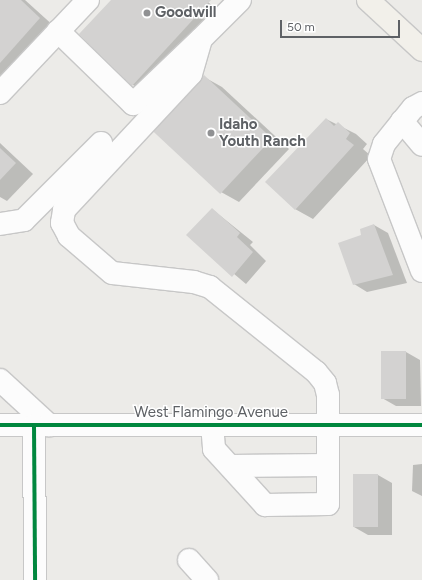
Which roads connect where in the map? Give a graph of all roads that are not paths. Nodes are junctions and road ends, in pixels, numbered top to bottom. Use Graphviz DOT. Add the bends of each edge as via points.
graph roads {
  1 [pos="88,0"];
  2 [pos="368,0"];
  3 [pos="236,1"];
  4 [pos="58,31"];
  5 [pos="201,39"];
  6 [pos="422,50"];
  7 [pos="0,93"];
  8 [pos="422,103"];
  9 [pos="402,121"];
  10 [pos="100,143"];
  11 [pos="422,145"];
  12 [pos="0,224"];
  13 [pos="420,258"];
  14 [pos="0,380"];
  15 [pos="0,425"];
  16 [pos="42,425"];
  17 [pos="212,425"];
  18 [pos="328,425"];
  19 [pos="422,425"];
  20 [pos="328,464"];
  21 [pos="230,466"];
  22 [pos="189,560"];
  23 [pos="35,580"];
  24 [pos="207,580"];
  1 -- 4 [label="street"];
  2 -- 6 [label="main road"];
  3 -- 5 [label="street"];
  4 -- 5 [label="street" via="133,104"];
  4 -- 7 [label="street"];
  5 -- 18 [label="street" via="191,74 64,210 62,223 68,236 112,273 194,282 221,295 325,383"];
  8 -- 9 [label="street"];
  9 -- 11 [label="street"];
  9 -- 13 [label="street" via="384,144 379,159"];
  10 -- 12 [label="street" via="24,220"];
  14 -- 16 [label="street"];
  15 -- 16 [label="street, West Flamingo Avenue"];
  16 -- 17 [label="street, West Flamingo Avenue"];
  16 -- 23 [label="street"];
  17 -- 18 [label="street, West Flamingo Avenue"];
  17 -- 21 [label="street" via="214,449"];
  18 -- 19 [label="street, West Flamingo Avenue"];
  18 -- 20 [label="street"];
  20 -- 21 [label="street"];
  20 -- 21 [label="street" via="328,504 265,504"];
  22 -- 24 [label="street"];
}
